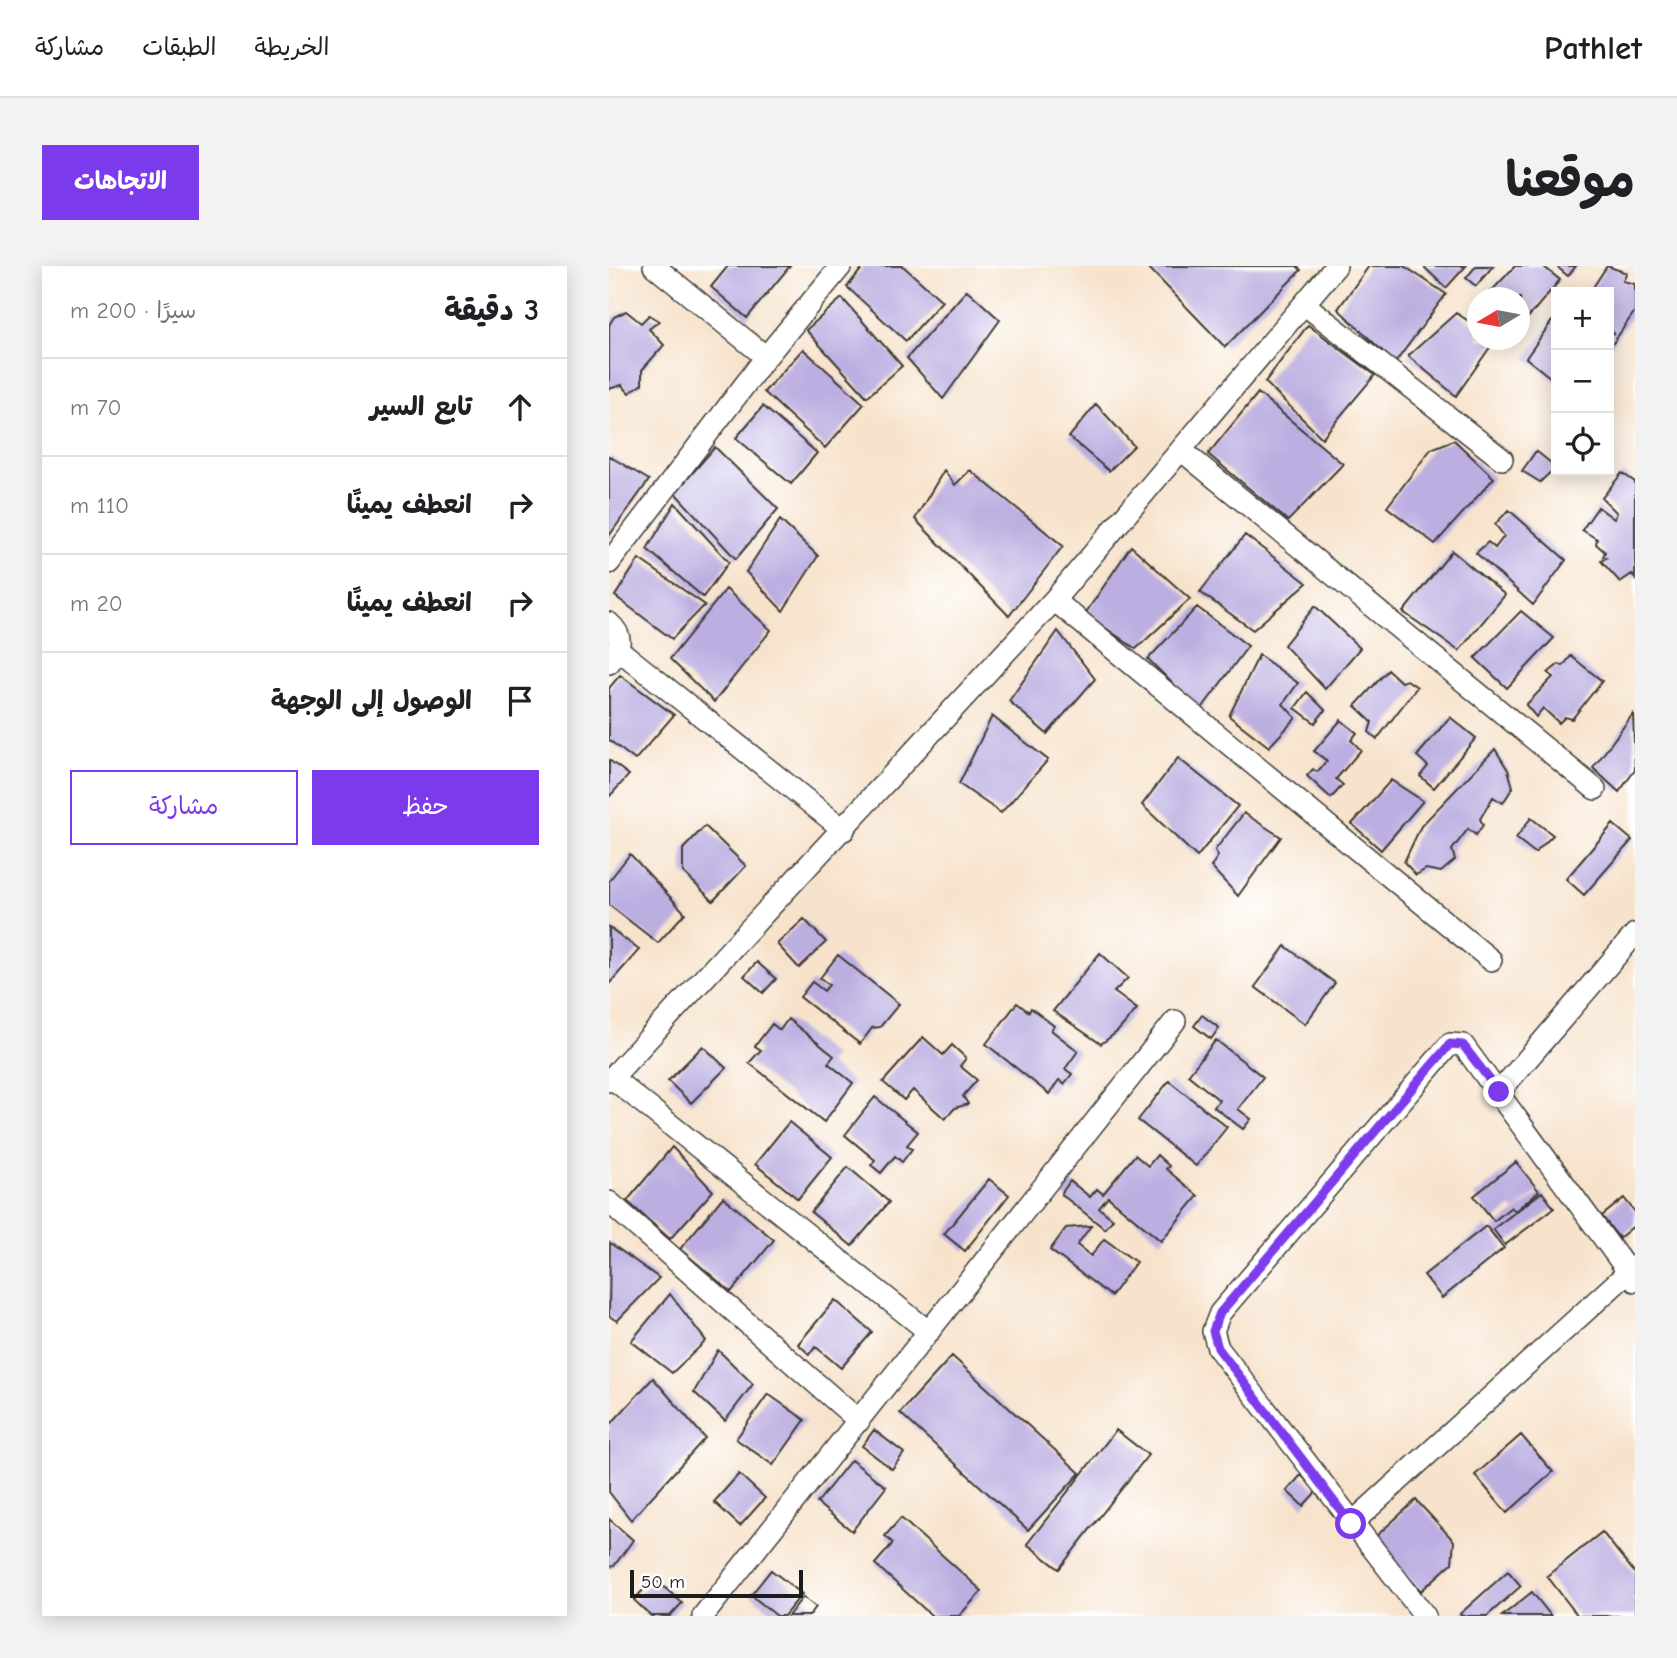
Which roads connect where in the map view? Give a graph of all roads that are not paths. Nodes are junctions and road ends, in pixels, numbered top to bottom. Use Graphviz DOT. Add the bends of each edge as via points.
graph roads {
  1 [pos="654,266"];
  2 [pos="841,266"];
  3 [pos="1336,266"];
  4 [pos="1304,304"];
  5 [pos="766,357"];
  6 [pos="1181,450"];
  7 [pos="1502,459"];
  8 [pos="609,563"];
  9 [pos="1055,600"];
  10 [pos="609,624"];
  11 [pos="614,657"];
  12 [pos="1595,789"];
  13 [pos="844,830"];
  14 [pos="1635,934"];
  15 [pos="1491,960"];
  16 [pos="1175,1021"];
  17 [pos="610,1079"];
  18 [pos="1499,1092"];
  19 [pos="609,1202"];
  20 [pos="1633,1273"];
  21 [pos="929,1332"];
  22 [pos="859,1421"];
  23 [pos="1351,1524"];
  24 [pos="703,1616"];
  25 [pos="1425,1616"];
  1 -- 5 [label="street"];
  2 -- 5 [label="street"];
  3 -- 4 [label="street"];
  4 -- 6 [label="street"];
  4 -- 7 [label="street"];
  5 -- 8 [label="street"];
  6 -- 9 [label="street"];
  6 -- 12 [label="street"];
  9 -- 13 [label="street"];
  9 -- 15 [label="street"];
  10 -- 11 [label="street" via="617,630"];
  11 -- 13 [label="street"];
  13 -- 17 [label="street"];
  14 -- 18 [label="street"];
  16 -- 21 [label="street"];
  17 -- 21 [label="street"];
  18 -- 20 [label="street"];
  18 -- 23 [label="street" via="1463,1045 1450,1044 1220,1313 1213,1331 1218,1348"];
  19 -- 22 [label="street"];
  20 -- 23 [label="street"];
  21 -- 22 [label="street"];
  22 -- 24 [label="street"];
  23 -- 25 [label="street"];
}
